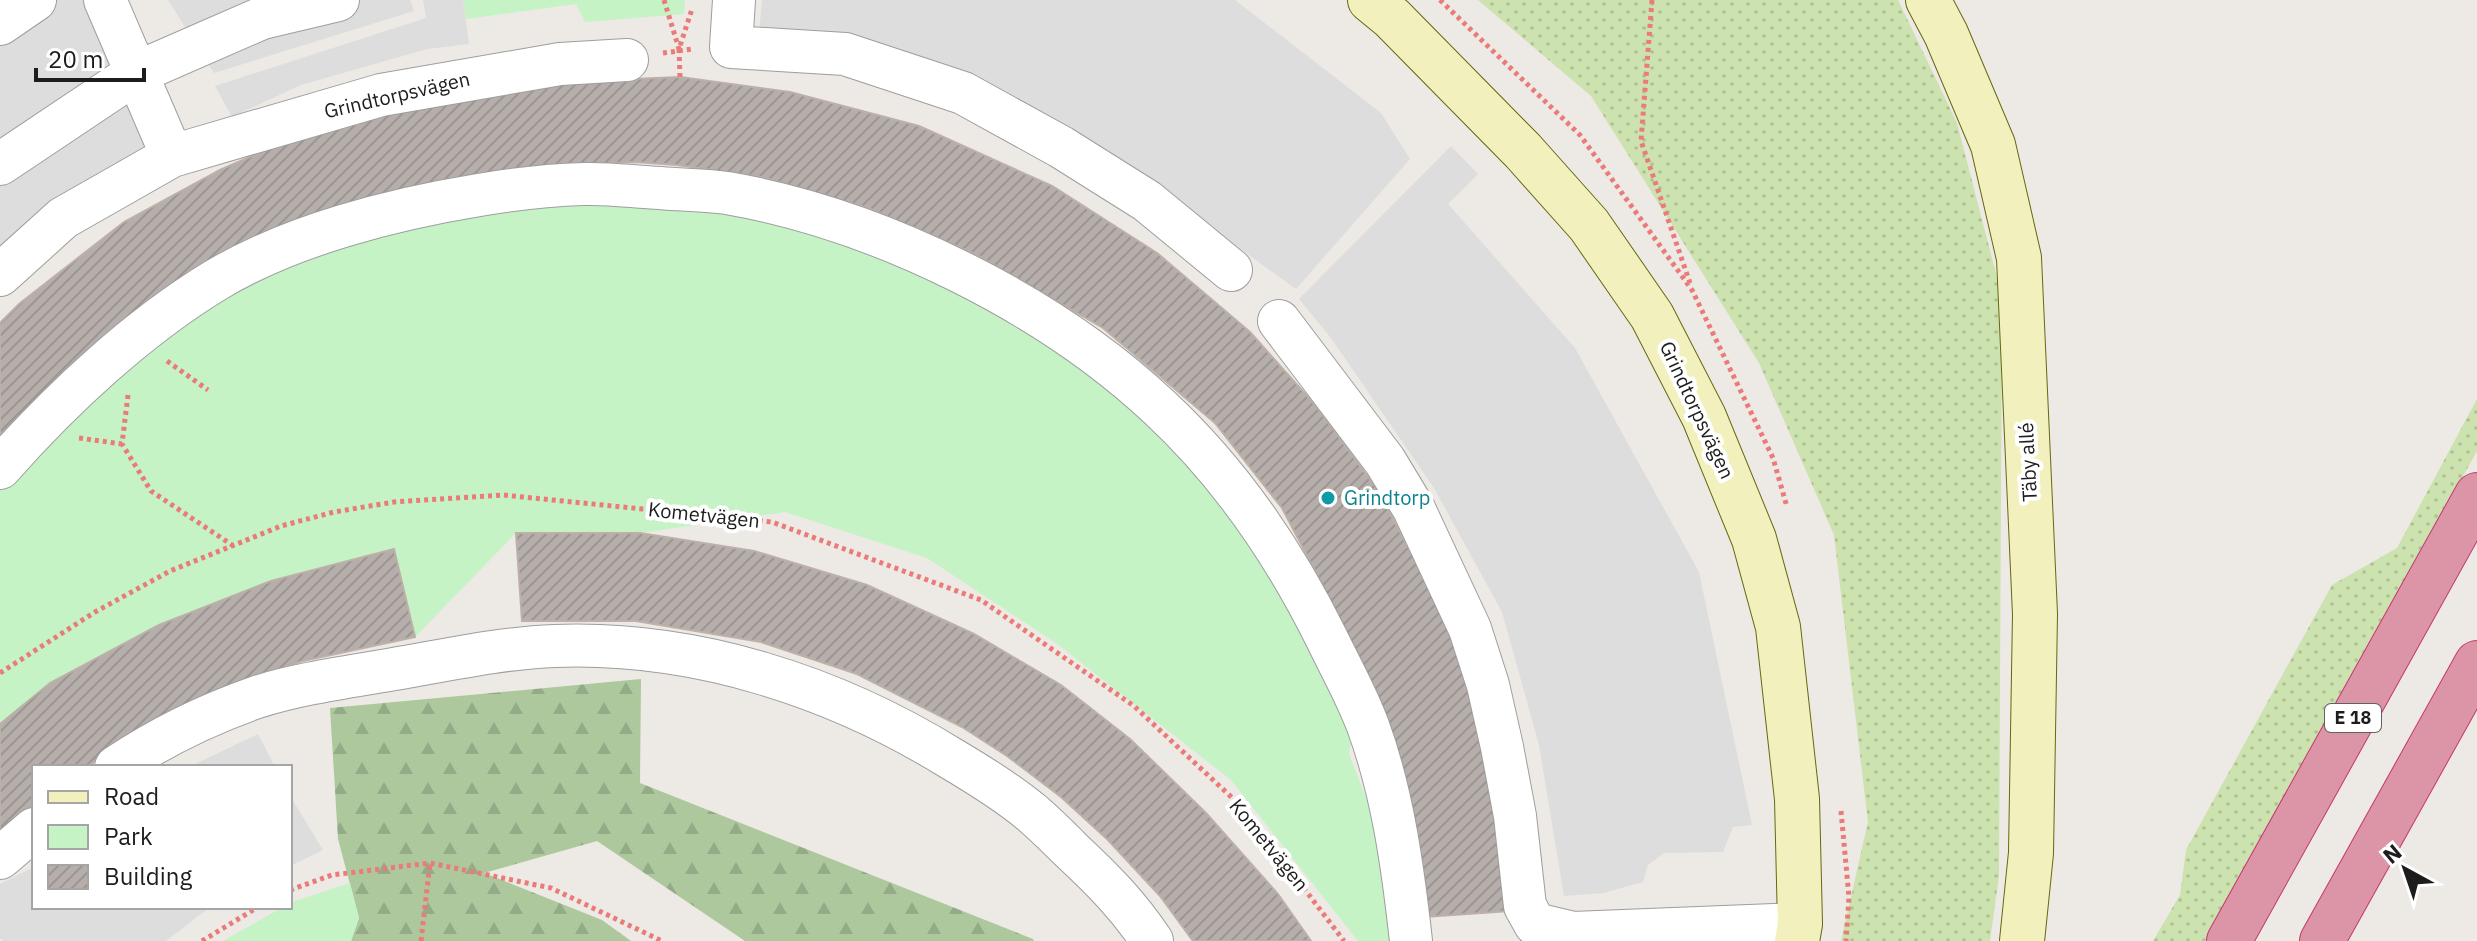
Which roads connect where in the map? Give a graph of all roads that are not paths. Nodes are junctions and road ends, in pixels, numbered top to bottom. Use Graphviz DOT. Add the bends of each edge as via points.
graph roads {
  1 [pos="35,0"];
  2 [pos="105,0"];
  3 [pos="338,0"];
  4 [pos="734,0"];
  5 [pos="1370,0"];
  6 [pos="1928,0"];
  7 [pos="0,24"];
  8 [pos="627,60"];
  9 [pos="136,73"];
  10 [pos="172,156"];
  11 [pos="0,164"];
  12 [pos="1231,270"];
  13 [pos="0,275"];
  14 [pos="1279,321"];
  15 [pos="0,468"];
  16 [pos="2477,495"];
  17 [pos="2477,663"];
  18 [pos="119,765"];
  19 [pos="32,831"];
  20 [pos="0,858"];
  21 [pos="1799,932"];
  22 [pos="1152,941"];
  23 [pos="1411,941"];
  24 [pos="2022,941"];
  25 [pos="2229,941"];
  26 [pos="2322,941"];
  1 -- 7 [label="street"];
  2 -- 9 [label="street"];
  3 -- 9 [label="street" via="262,18"];
  4 -- 12 [label="street" via="731,47 845,54 963,93 1147,201"];
  5 -- 21 [label="street, Grindtorpsvägen" via="1487,114 1589,225 1652,316 1704,417 1754,539 1778,627 1797,799"];
  6 -- 24 [label="street, Täby allé" via="1993,145 2019,258 2035,614 2031,853"];
  8 -- 10 [label="street, Grindtorpsvägen" via="560,64 381,95"];
  9 -- 10 [label="street"];
  9 -- 11 [label="street"];
  10 -- 13 [label="street, Grindtorpsvägen" via="63,218"];
  14 -- 21 [label="street, Grindtorpsvägen" via="1385,461 1414,509 1464,617 1488,685 1515,816 1525,906 1535,924 1573,933"];
  15 -- 23 [label="street" via="32,432 167,314 218,279 313,236 430,203 587,183 725,193 843,222 979,281 1117,370 1161,409 1250,511 1311,606 1368,725 1396,830"];
  16 -- 25 [label="highway, E 18"];
  17 -- 26 [label="highway"];
  18 -- 22 [label="street" via="194,723 258,697 322,682 556,646 703,659 776,676 883,719 977,774 1031,812 1070,849 1130,909"];
  19 -- 20 [label="street"];
}
